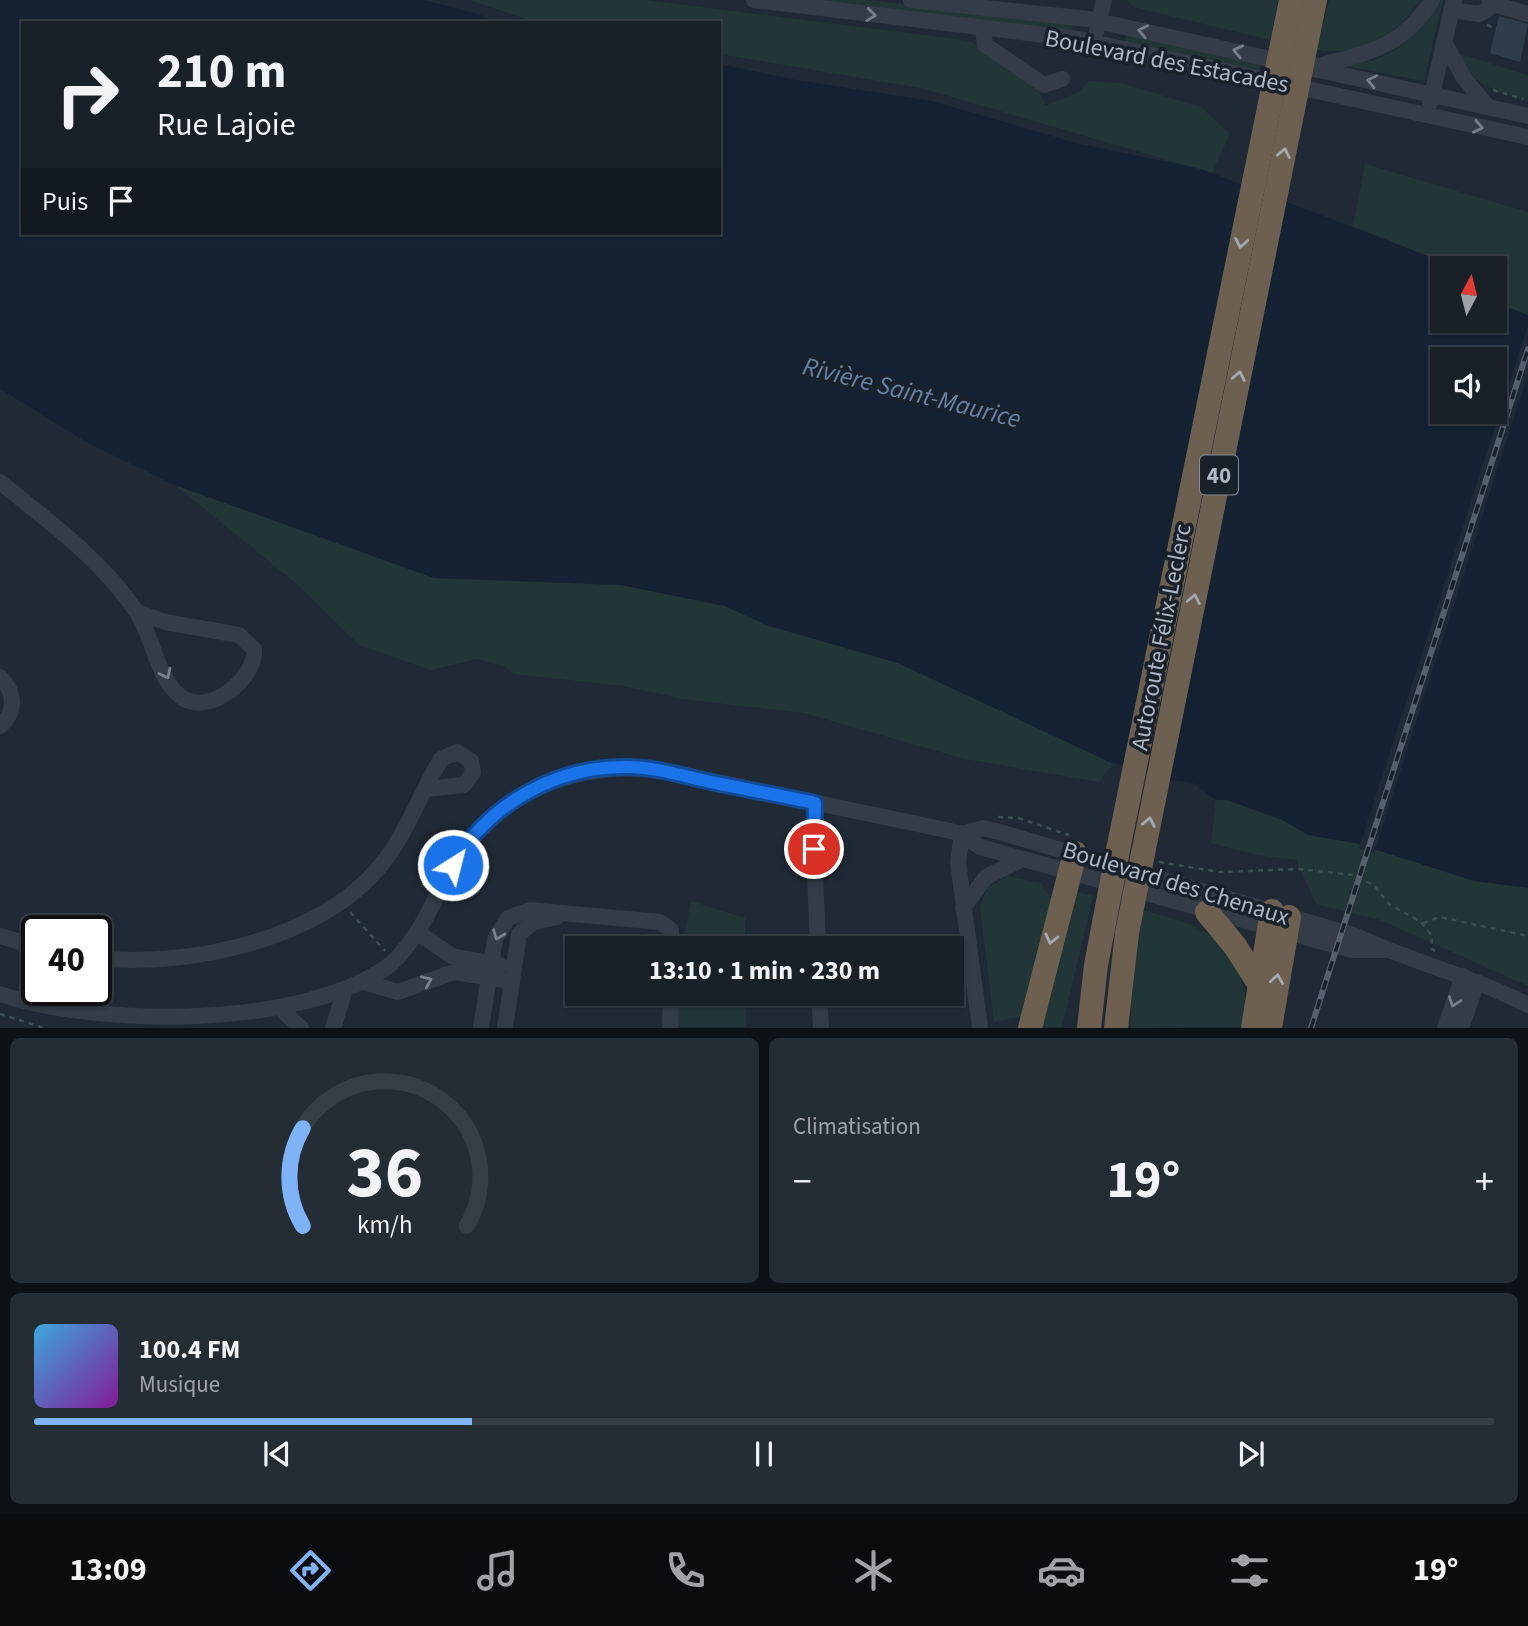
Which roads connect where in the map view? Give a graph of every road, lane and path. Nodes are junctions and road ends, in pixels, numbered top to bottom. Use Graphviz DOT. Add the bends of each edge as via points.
graph roads {
  1 [pos="754,0"];
  2 [pos="911,0"];
  3 [pos="1104,0"];
  4 [pos="1291,0"];
  5 [pos="1315,0"];
  6 [pos="1432,0"];
  7 [pos="1490,2"];
  8 [pos="802,3"];
  9 [pos="1452,5"];
  10 [pos="1528,15"];
  11 [pos="1098,21"];
  12 [pos="1486,25"];
  13 [pos="983,28"];
  14 [pos="1497,29"];
  15 [pos="1296,34"];
  16 [pos="1094,42"];
  17 [pos="1444,42"];
  18 [pos="1312,67"];
  19 [pos="1062,79"];
  20 [pos="1432,94"];
  21 [pos="1488,107"];
  22 [pos="1427,116"];
  23 [pos="1528,116"];
  24 [pos="1528,137"];
  25 [pos="0,482"];
  26 [pos="137,612"];
  27 [pos="0,677"];
  28 [pos="0,726"];
  29 [pos="425,789"];
  30 [pos="815,803"];
  31 [pos="992,819"];
  32 [pos="962,834"];
  33 [pos="1074,855"];
  34 [pos="1023,859"];
  35 [pos="1156,861"];
  36 [pos="963,908"];
  37 [pos="1119,910"];
  38 [pos="1207,912"];
  39 [pos="568,916"];
  40 [pos="356,921"];
  41 [pos="1278,922"];
  42 [pos="1423,923"];
  43 [pos="418,933"];
  44 [pos="0,936"];
  45 [pos="671,936"];
  46 [pos="818,936"];
  47 [pos="1528,936"];
  48 [pos="21,942"];
  49 [pos="383,948"];
  50 [pos="1431,948"];
  51 [pos="112,958"];
  52 [pos="490,971"];
  53 [pos="512,974"];
  54 [pos="1470,979"];
  55 [pos="1258,982"];
  56 [pos="367,983"];
  57 [pos="0,994"];
  58 [pos="343,996"];
  59 [pos="1528,1005"];
  60 [pos="671,1006"];
  61 [pos="820,1006"];
  62 [pos="285,1013"];
  63 [pos="0,1014"];
  64 [pos="1088,1025"];
  65 [pos="44,1027"];
  66 [pos="301,1027"];
  67 [pos="333,1027"];
  68 [pos="481,1027"];
  69 [pos="505,1027"];
  70 [pos="670,1027"];
  71 [pos="821,1027"];
  72 [pos="980,1027"];
  73 [pos="1030,1027"];
  74 [pos="1116,1027"];
  75 [pos="1253,1027"];
  76 [pos="1270,1027"];
  77 [pos="1445,1027"];
  78 [pos="1461,1027"];
  1 -- 8 [label="street, Boulevard des Estacades"];
  2 -- 11 [label="street, Boulevard des Estacades"];
  3 -- 11 [label="street"];
  4 -- 15 [label="highway, Autoroute Félix-Leclerc / 40"];
  5 -- 15 [label="highway, Autoroute Félix-Leclerc / 40"];
  6 -- 18 [label="street" via="1410,28 1385,46"];
  7 -- 9 [label="street" via="1480,14"];
  7 -- 10 [label="street"];
  8 -- 13 [label="street, Boulevard des Estacades, one-way"];
  9 -- 17 [label="street"];
  11 -- 16 [label="street"];
  18 -- 11 [label="street, Boulevard des Estacades, one-way"];
  12 -- 14 [label="path"];
  13 -- 16 [label="street, Boulevard des Estacades"];
  13 -- 19 [label="street" via="985,45 1046,90"];
  15 -- 37 [label="highway, Autoroute Félix-Leclerc / 40"];
  16 -- 22 [label="street, Boulevard des Estacades"];
  17 -- 20 [label="street"];
  17 -- 21 [label="street" via="1464,78"];
  20 -- 18 [label="street, Boulevard des Estacades, one-way"];
  20 -- 21 [label="street, Boulevard des Estacades"];
  20 -- 22 [label="street"];
  21 -- 23 [label="street, Boulevard des Estacades"];
  22 -- 24 [label="street, Boulevard des Estacades, one-way"];
  25 -- 26 [label="street" via="86,554"];
  26 -- 26 [label="street, one-way" via="172,688 191,703 215,701 251,667 254,649 239,635 164,622"];
  27 -- 28 [label="street" via="13,703"];
  29 -- 51 [label="street" via="383,863 329,911 227,948"];
  30 -- 32 [label="street, Boulevard des Chenaux"];
  30 -- 43 [label="street, Boulevard des Chenaux" via="640,768 608,768 564,777 523,795 483,826 457,858"];
  30 -- 46 [label="street"];
  31 -- 33 [label="path, Boulevard des Chenaux" via="1018,818"];
  32 -- 33 [label="street, Boulevard des Chenaux" via="984,828"];
  32 -- 34 [label="street, Boulevard des Chenaux" via="980,847"];
  32 -- 36 [label="street" via="958,862"];
  33 -- 34 [label="street, Boulevard des Chenaux"];
  33 -- 38 [label="street, Boulevard des Chenaux"];
  33 -- 41 [label="street, Boulevard des Chenaux"];
  33 -- 73 [label="highway, one-way"];
  34 -- 36 [label="street" via="986,877"];
  35 -- 42 [label="path, Boulevard des Chenaux" via="1219,872 1299,869 1349,874 1371,883 1392,906"];
  36 -- 72 [label="street"];
  37 -- 64 [label="highway, Autoroute Félix-Leclerc / 40"];
  37 -- 74 [label="highway, Autoroute Félix-Leclerc / 40" via="1122,964"];
  38 -- 41 [label="street, Boulevard des Chenaux"];
  38 -- 55 [label="highway"];
  39 -- 45 [label="street" via="665,923"];
  39 -- 52 [label="street, one-way" via="539,910 516,914 504,922 497,933"];
  39 -- 53 [label="street" via="526,927 516,941"];
  40 -- 49 [label="path"];
  41 -- 54 [label="street, Boulevard des Chenaux" via="1352,950 1388,950"];
  41 -- 55 [label="highway"];
  76 -- 41 [label="highway, one-way"];
  42 -- 47 [label="path" via="1440,917"];
  42 -- 50 [label="path" via="1432,936"];
  43 -- 52 [label="street" via="452,956"];
  43 -- 56 [label="street, Boulevard des Chenaux" via="394,962"];
  44 -- 48 [label="street"];
  52 -- 53 [label="street"];
  56 -- 52 [label="street, one-way" via="398,992 449,972"];
  52 -- 68 [label="street"];
  53 -- 69 [label="street"];
  54 -- 59 [label="street, Boulevard des Chenaux"];
  54 -- 77 [label="street, one-way"];
  54 -- 78 [label="street"];
  55 -- 75 [label="highway"];
  56 -- 58 [label="street, Boulevard des Chenaux"];
  57 -- 62 [label="street, Boulevard des Chenaux" via="71,1014 120,1020 204,1022"];
  58 -- 62 [label="street, Boulevard des Chenaux"];
  58 -- 67 [label="street"];
  60 -- 70 [label="street"];
  61 -- 71 [label="street"];
  62 -- 66 [label="street"];
  63 -- 65 [label="path"];
}
